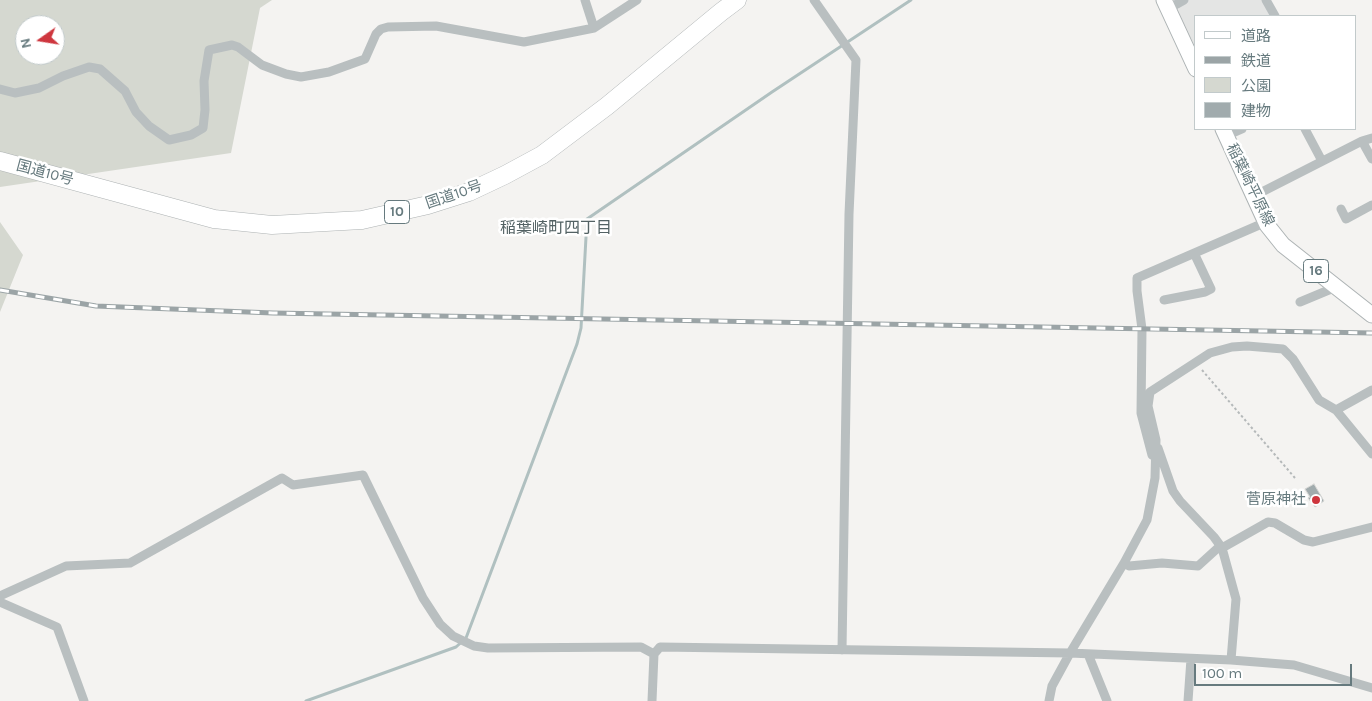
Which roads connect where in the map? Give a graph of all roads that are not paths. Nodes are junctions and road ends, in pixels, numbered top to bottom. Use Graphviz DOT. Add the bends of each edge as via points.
graph roads {
  1 [pos="585,0"];
  2 [pos="637,0"];
  3 [pos="738,0"];
  4 [pos="814,0"];
  5 [pos="1184,0"];
  6 [pos="1266,0"];
  7 [pos="1166,4"];
  8 [pos="1274,15"];
  9 [pos="594,28"];
  10 [pos="1194,65"];
  11 [pos="0,89"];
  12 [pos="1238,130"];
  13 [pos="1306,130"];
  14 [pos="1225,133"];
  15 [pos="1372,138"];
  16 [pos="1362,141"];
  17 [pos="1372,159"];
  18 [pos="0,161"];
  19 [pos="1322,162"];
  20 [pos="1254,196"];
  21 [pos="1372,205"];
  22 [pos="1341,209"];
  23 [pos="1266,222"];
  24 [pos="1194,253"];
  25 [pos="1336,287"];
  26 [pos="1164,300"];
  27 [pos="1300,302"];
  28 [pos="1372,316"];
  29 [pos="1372,390"];
  30 [pos="1336,410"];
  31 [pos="1156,440"];
  32 [pos="1372,454"];
  33 [pos="1155,465"];
  34 [pos="1372,527"];
  35 [pos="1221,547"];
  36 [pos="1124,563"];
  37 [pos="0,596"];
  38 [pos="0,602"];
  39 [pos="842,650"];
  40 [pos="1070,653"];
  41 [pos="654,654"];
  42 [pos="1088,654"];
  43 [pos="1191,659"];
  44 [pos="1231,660"];
  45 [pos="1372,688"];
  46 [pos="84,701"];
  47 [pos="652,701"];
  48 [pos="1049,701"];
  49 [pos="1107,701"];
  50 [pos="1188,701"];
  1 -- 9 [label="street"];
  2 -- 9 [label="street"];
  3 -- 18 [label="highway, 国道10号 / 10" via="542,155 469,192 362,220 272,225 214,218"];
  4 -- 39 [label="street" via="856,60 849,214"];
  5 -- 7 [label="street"];
  6 -- 8 [label="street"];
  7 -- 10 [label="main road"];
  9 -- 11 [label="street" via="524,42 436,26 388,27 376,34 365,59 329,72 301,77 262,65 238,47 209,50 204,81 203,128 169,140 149,126 136,112 125,90 100,69 89,66 39,88 15,93"];
  12 -- 14 [label="street"];
  13 -- 19 [label="street"];
  14 -- 20 [label="main road, 稲葉崎平原線 / 16"];
  15 -- 16 [label="street"];
  16 -- 17 [label="street"];
  16 -- 19 [label="street"];
  19 -- 20 [label="street"];
  20 -- 23 [label="main road, 稲葉崎平原線 / 16"];
  21 -- 22 [label="street" via="1346,219"];
  23 -- 24 [label="street"];
  23 -- 25 [label="main road, 稲葉崎平原線 / 16" via="1283,245"];
  24 -- 26 [label="street" via="1211,289"];
  24 -- 33 [label="street" via="1137,278 1142,329 1141,413"];
  25 -- 27 [label="street"];
  25 -- 28 [label="main road, 稲葉崎平原線 / 16"];
  29 -- 30 [label="street"];
  30 -- 31 [label="street" via="1319,400 1293,359 1283,350 1232,347 1210,353 1150,392 1148,406"];
  30 -- 32 [label="street"];
  31 -- 33 [label="street"];
  31 -- 35 [label="street" via="1173,491"];
  33 -- 36 [label="street" via="1147,520"];
  34 -- 35 [label="street" via="1313,542 1268,522"];
  35 -- 36 [label="street" via="1198,566 1162,563 1129,566"];
  35 -- 44 [label="street" via="1236,598"];
  36 -- 40 [label="street"];
  37 -- 41 [label="street" via="66,566 130,563 282,478 293,485 363,475 423,598 440,624 456,638 488,648 642,647"];
  38 -- 46 [label="street" via="57,627"];
  39 -- 40 [label="street"];
  39 -- 41 [label="street" via="660,647"];
  40 -- 42 [label="street"];
  40 -- 48 [label="street" via="1052,686"];
  41 -- 47 [label="street"];
  42 -- 43 [label="street"];
  42 -- 49 [label="street"];
  43 -- 44 [label="street"];
  43 -- 50 [label="street"];
  44 -- 45 [label="street" via="1294,665"];
}
